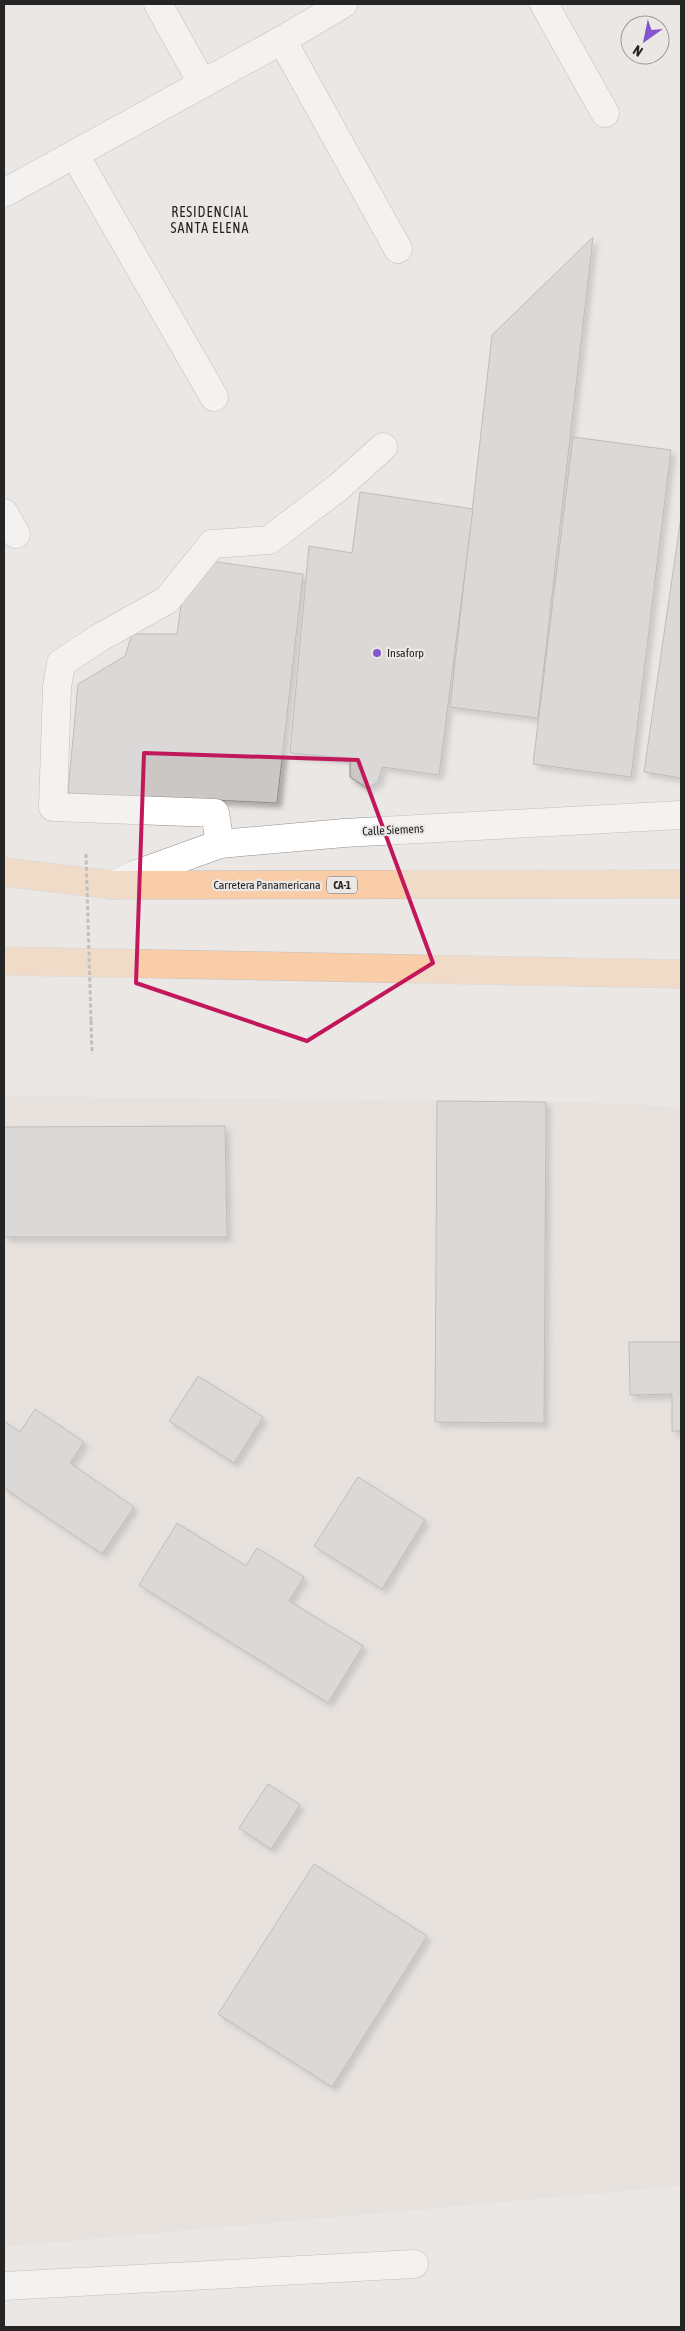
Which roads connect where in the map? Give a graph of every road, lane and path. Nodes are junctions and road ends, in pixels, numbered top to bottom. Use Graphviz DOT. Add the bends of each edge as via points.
graph roads {
  1 [pos="158,4"];
  2 [pos="343,4"];
  3 [pos="544,4"];
  4 [pos="282,40"];
  5 [pos="202,83"];
  6 [pos="605,113"];
  7 [pos="74,155"];
  8 [pos="4,193"];
  9 [pos="398,249"];
  10 [pos="214,397"];
  11 [pos="384,446"];
  12 [pos="68,739"];
  13 [pos="53,807"];
  14 [pos="681,815"];
  15 [pos="220,844"];
  16 [pos="86,854"];
  17 [pos="4,872"];
  18 [pos="681,884"];
  19 [pos="113,885"];
  20 [pos="4,962"];
  21 [pos="681,974"];
  22 [pos="92,1054"];
  23 [pos="414,2264"];
  24 [pos="4,2286"];
  1 -- 5 [label="street"];
  2 -- 4 [label="street"];
  3 -- 6 [label="street"];
  4 -- 5 [label="street"];
  4 -- 9 [label="street"];
  5 -- 7 [label="street"];
  7 -- 8 [label="street"];
  7 -- 10 [label="street"];
  11 -- 13 [label="street" via="340,486 269,540 212,544 167,600 62,663"];
  12 -- 13 [label="street"];
  13 -- 15 [label="street" via="215,813"];
  14 -- 15 [label="street, Calle Siemens" via="344,833"];
  15 -- 19 [label="street, Calle Siemens"];
  16 -- 22 [label="path, bridge"];
  17 -- 19 [label="main road, Carretera Panamericana / CA-1"];
  18 -- 19 [label="main road, Carretera Panamericana / CA-1"];
  20 -- 21 [label="main road"];
  23 -- 24 [label="street"];
}
